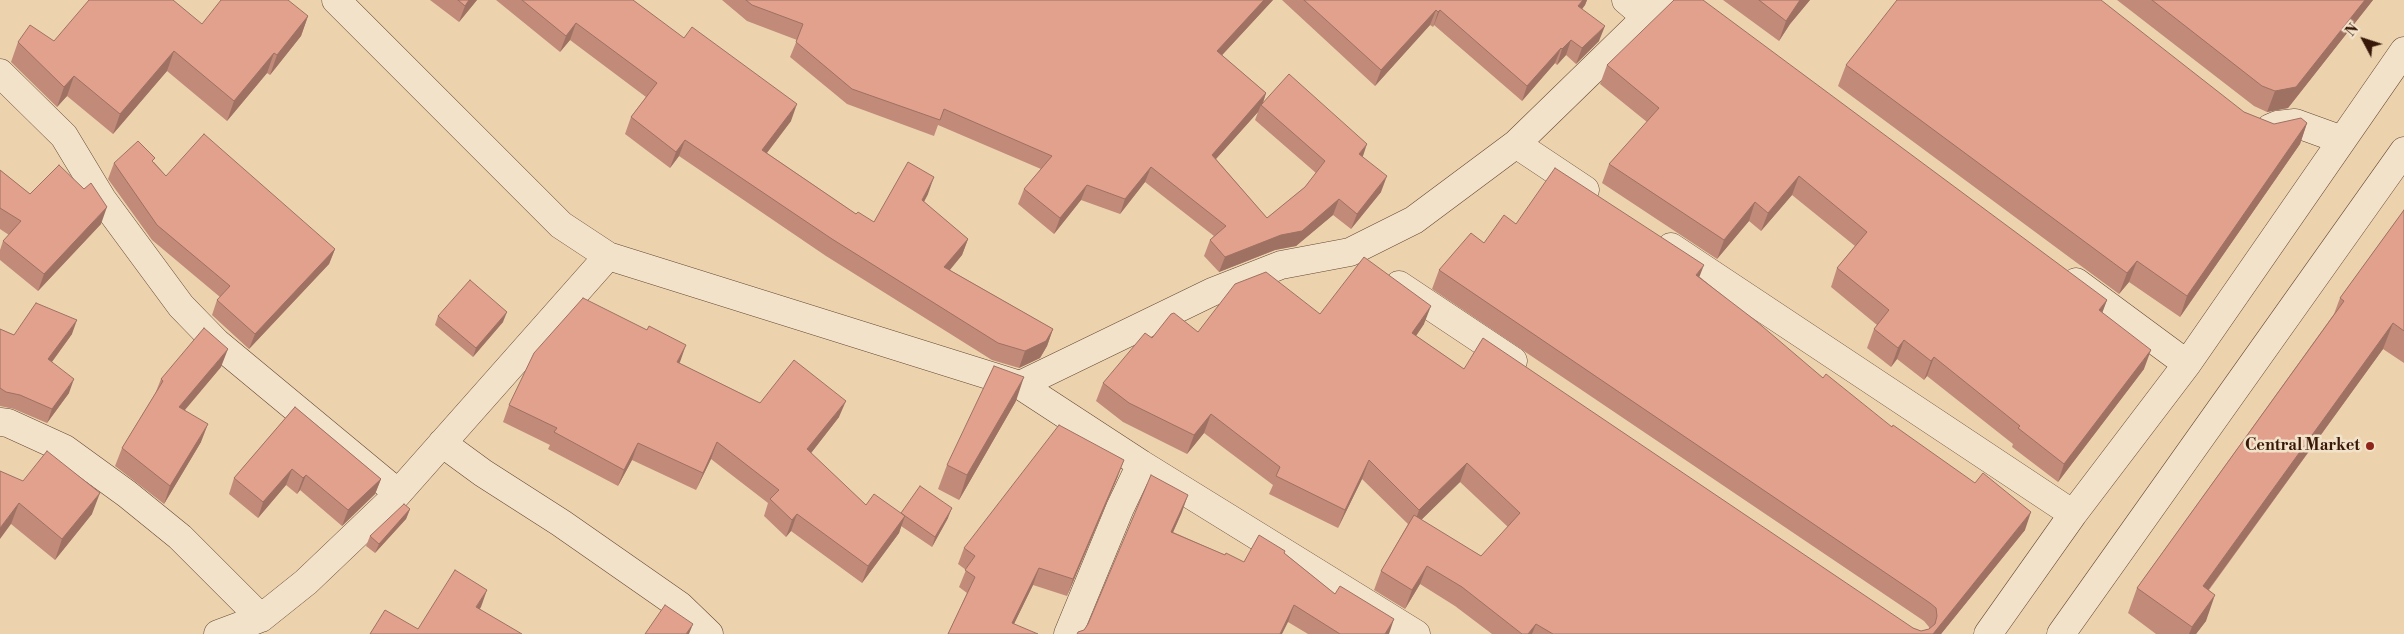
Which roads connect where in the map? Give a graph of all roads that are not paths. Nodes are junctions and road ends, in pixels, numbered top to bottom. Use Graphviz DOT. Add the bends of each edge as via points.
graph roads {
  1 [pos="336,0"];
  2 [pos="1645,5"];
  3 [pos="2404,51"];
  4 [pos="0,73"];
  5 [pos="2246,120"];
  6 [pos="2342,140"];
  7 [pos="1516,144"];
  8 [pos="2404,152"];
  9 [pos="1607,204"];
  10 [pos="1649,232"];
  11 [pos="1350,252"];
  12 [pos="608,256"];
  13 [pos="2058,269"];
  14 [pos="2187,364"];
  15 [pos="1530,374"];
  16 [pos="1020,385"];
  17 [pos="0,422"];
  18 [pos="442,443"];
  19 [pos="1141,464"];
  20 [pos="398,493"];
  21 [pos="2073,514"];
  22 [pos="261,618"];
  23 [pos="1405,631"];
  24 [pos="218,634"];
  25 [pos="709,634"];
  26 [pos="1068,634"];
  27 [pos="1988,634"];
  28 [pos="2061,634"];
  1 -- 12 [label="street" via="561,225"];
  2 -- 7 [label="street"];
  3 -- 6 [label="street"];
  4 -- 20 [label="street" via="64,136 102,199 181,306 217,343"];
  5 -- 6 [label="street" via="2267,130 2277,125 2296,123"];
  6 -- 14 [label="street"];
  7 -- 9 [label="street"];
  7 -- 11 [label="street" via="1414,220"];
  8 -- 28 [label="street"];
  10 -- 21 [label="street"];
  11 -- 15 [label="street"];
  11 -- 16 [label="street" via="1281,266 1212,292"];
  12 -- 16 [label="street"];
  12 -- 18 [label="street"];
  13 -- 14 [label="street"];
  14 -- 21 [label="street"];
  16 -- 19 [label="street"];
  17 -- 22 [label="street" via="65,449 111,483 180,537"];
  18 -- 20 [label="street"];
  18 -- 25 [label="street" via="680,606"];
  19 -- 23 [label="street"];
  19 -- 26 [label="street"];
  20 -- 22 [label="street" via="306,582"];
  21 -- 27 [label="street"];
  22 -- 24 [label="street"];
}
